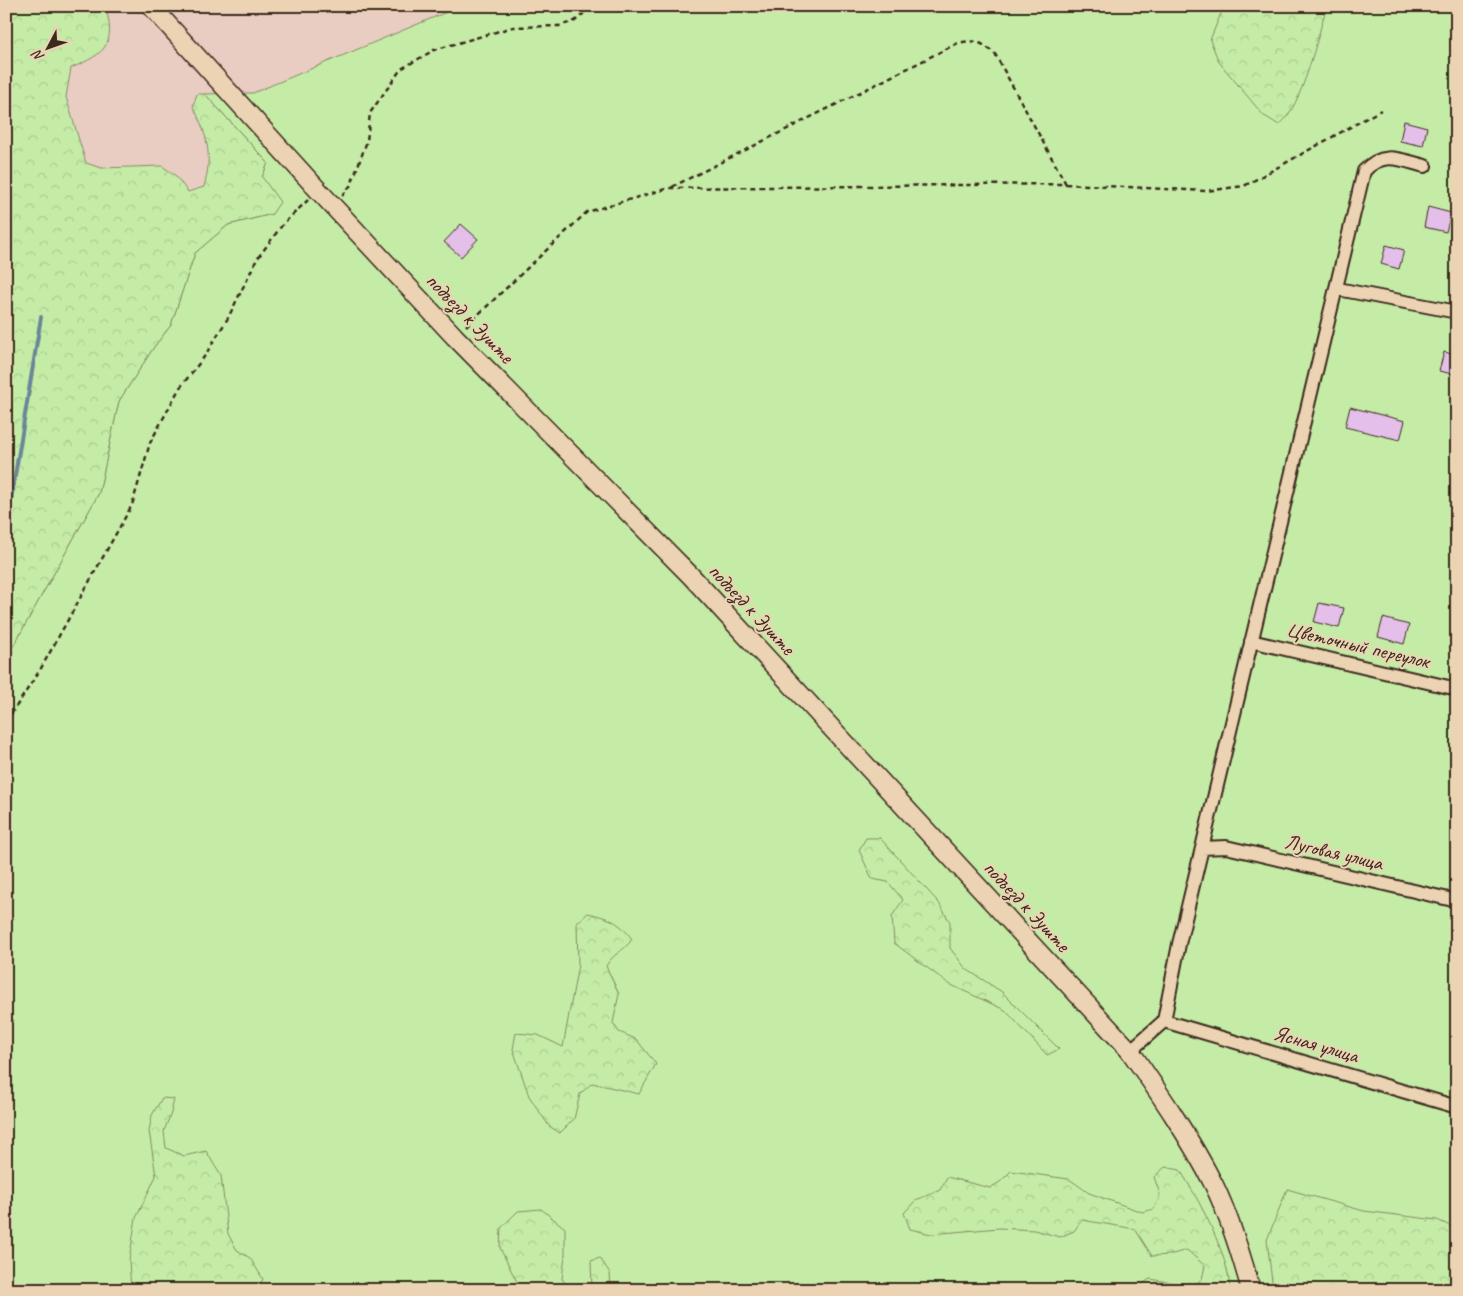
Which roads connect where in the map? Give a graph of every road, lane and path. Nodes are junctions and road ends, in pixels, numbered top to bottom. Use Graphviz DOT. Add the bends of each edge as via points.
graph roads {
  1 [pos="151,6"];
  2 [pos="592,6"];
  3 [pos="1381,110"];
  4 [pos="1425,166"];
  5 [pos="1066,184"];
  6 [pos="669,188"];
  7 [pos="318,190"];
  8 [pos="333,206"];
  9 [pos="1338,289"];
  10 [pos="1457,312"];
  11 [pos="455,337"];
  12 [pos="1251,641"];
  13 [pos="1457,688"];
  14 [pos="6,722"];
  15 [pos="1202,848"];
  16 [pos="1457,901"];
  17 [pos="1164,1021"];
  18 [pos="1130,1051"];
  19 [pos="1457,1107"];
  20 [pos="1251,1290"];
  1 -- 7 [label="street, подъезд к Эуште"];
  2 -- 8 [label="path" via="575,21 559,26 514,27 434,50 401,69 370,113 367,141 351,185"];
  3 -- 5 [label="path" via="1244,186 1206,191"];
  4 -- 9 [label="street" via="1391,157 1381,158 1364,171"];
  5 -- 6 [label="path"];
  5 -- 6 [label="path" via="995,54 984,43 972,40 958,43"];
  6 -- 11 [label="path" via="587,212"];
  7 -- 8 [label="street, подъезд к Эуште"];
  7 -- 14 [label="path" via="283,224 257,258 228,318 179,389 150,443 132,505 40,670"];
  8 -- 11 [label="street, подъезд к Эуште"];
  9 -- 10 [label="street"];
  9 -- 12 [label="street"];
  11 -- 18 [label="street, подъезд к Эуште" via="691,576"];
  12 -- 13 [label="street, Цветочный переулок"];
  12 -- 15 [label="street"];
  15 -- 16 [label="street, Луговая улица" via="1226,847"];
  15 -- 17 [label="street"];
  17 -- 18 [label="street"];
  17 -- 19 [label="street, Ясная улица"];
  18 -- 20 [label="street, подъезд к Эуште" via="1170,1108 1214,1186 1242,1255"];
}
